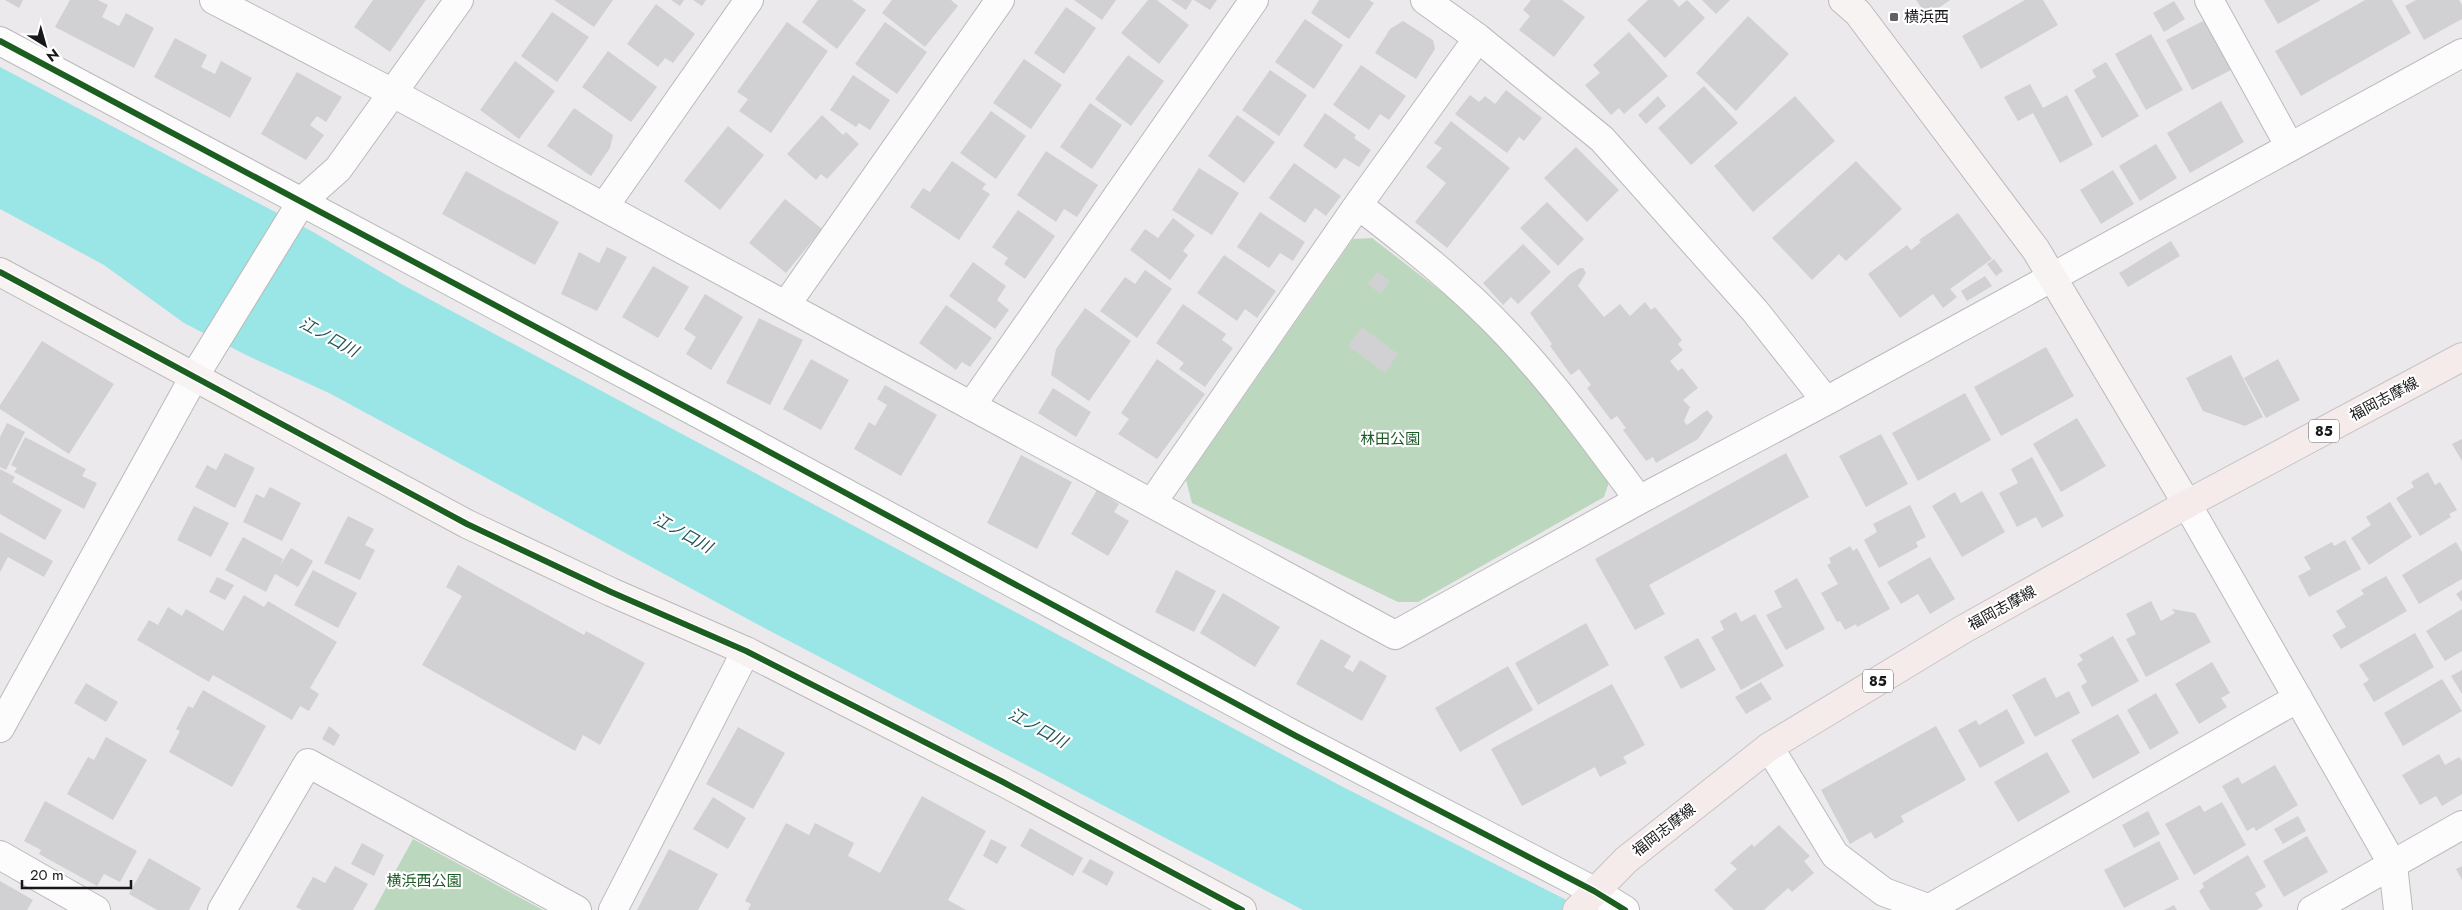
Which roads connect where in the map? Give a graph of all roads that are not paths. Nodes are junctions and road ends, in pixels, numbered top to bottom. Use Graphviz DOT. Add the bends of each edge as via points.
graph roads {
  1 [pos="214,0"];
  2 [pos="459,0"];
  3 [pos="749,0"];
  4 [pos="1000,0"];
  5 [pos="1254,0"];
  6 [pos="1425,0"];
  7 [pos="1843,0"];
  8 [pos="2208,0"];
  9 [pos="1478,38"];
  10 [pos="0,40"];
  11 [pos="2462,53"];
  12 [pos="393,93"];
  13 [pos="2290,146"];
  14 [pos="302,202"];
  15 [pos="1358,205"];
  16 [pos="604,207"];
  17 [pos="0,272"];
  18 [pos="2052,278"];
  19 [pos="786,305"];
  20 [pos="2462,357"];
  21 [pos="194,377"];
  22 [pos="1826,401"];
  23 [pos="972,406"];
  24 [pos="1639,500"];
  25 [pos="1152,502"];
  26 [pos="2187,504"];
  27 [pos="746,651"];
  28 [pos="2298,698"];
  29 [pos="0,728"];
  30 [pos="1770,747"];
  31 [pos="2462,825"];
  32 [pos="0,855"];
  33 [pos="2393,865"];
  34 [pos="1585,901"];
  35 [pos="1931,909"];
  36 [pos="96,910"];
  37 [pos="222,910"];
  38 [pos="576,910"];
  39 [pos="613,910"];
  40 [pos="1242,910"];
  41 [pos="1625,910"];
  42 [pos="2312,910"];
  43 [pos="2398,910"];
  1 -- 12 [label="street"];
  2 -- 12 [label="street"];
  3 -- 16 [label="street"];
  4 -- 19 [label="street"];
  5 -- 23 [label="street"];
  6 -- 9 [label="street"];
  7 -- 18 [label="street" via="1858,14 2030,242"];
  8 -- 13 [label="street"];
  9 -- 15 [label="street"];
  9 -- 22 [label="street" via="1602,139 1755,311"];
  10 -- 14 [label="street"];
  11 -- 13 [label="street"];
  12 -- 14 [label="street" via="338,169"];
  12 -- 16 [label="street"];
  13 -- 18 [label="street"];
  14 -- 21 [label="street"];
  14 -- 34 [label="street" via="1296,736"];
  15 -- 24 [label="street" via="1400,237 1507,334 1570,406"];
  15 -- 25 [label="street"];
  16 -- 19 [label="street"];
  17 -- 21 [label="street"];
  18 -- 22 [label="street"];
  18 -- 26 [label="street"];
  19 -- 23 [label="street"];
  20 -- 26 [label="main road, 福岡志摩線 / 85"];
  21 -- 27 [label="street" via="467,524"];
  21 -- 29 [label="street"];
  22 -- 24 [label="street"];
  23 -- 25 [label="street"];
  24 -- 25 [label="street" via="1395,635"];
  26 -- 28 [label="street"];
  26 -- 30 [label="main road, 福岡志摩線 / 85" via="1962,630"];
  27 -- 39 [label="street"];
  27 -- 40 [label="street" via="1003,782"];
  28 -- 33 [label="street"];
  28 -- 35 [label="street"];
  30 -- 34 [label="main road, 福岡志摩線 / 85" via="1626,860"];
  30 -- 35 [label="street" via="1835,855 1884,892"];
  31 -- 33 [label="street"];
  32 -- 36 [label="street"];
  33 -- 42 [label="street"];
  33 -- 43 [label="street"];
  34 -- 41 [label="street"];
  37 -- 38 [label="street" via="308,763"];
}
